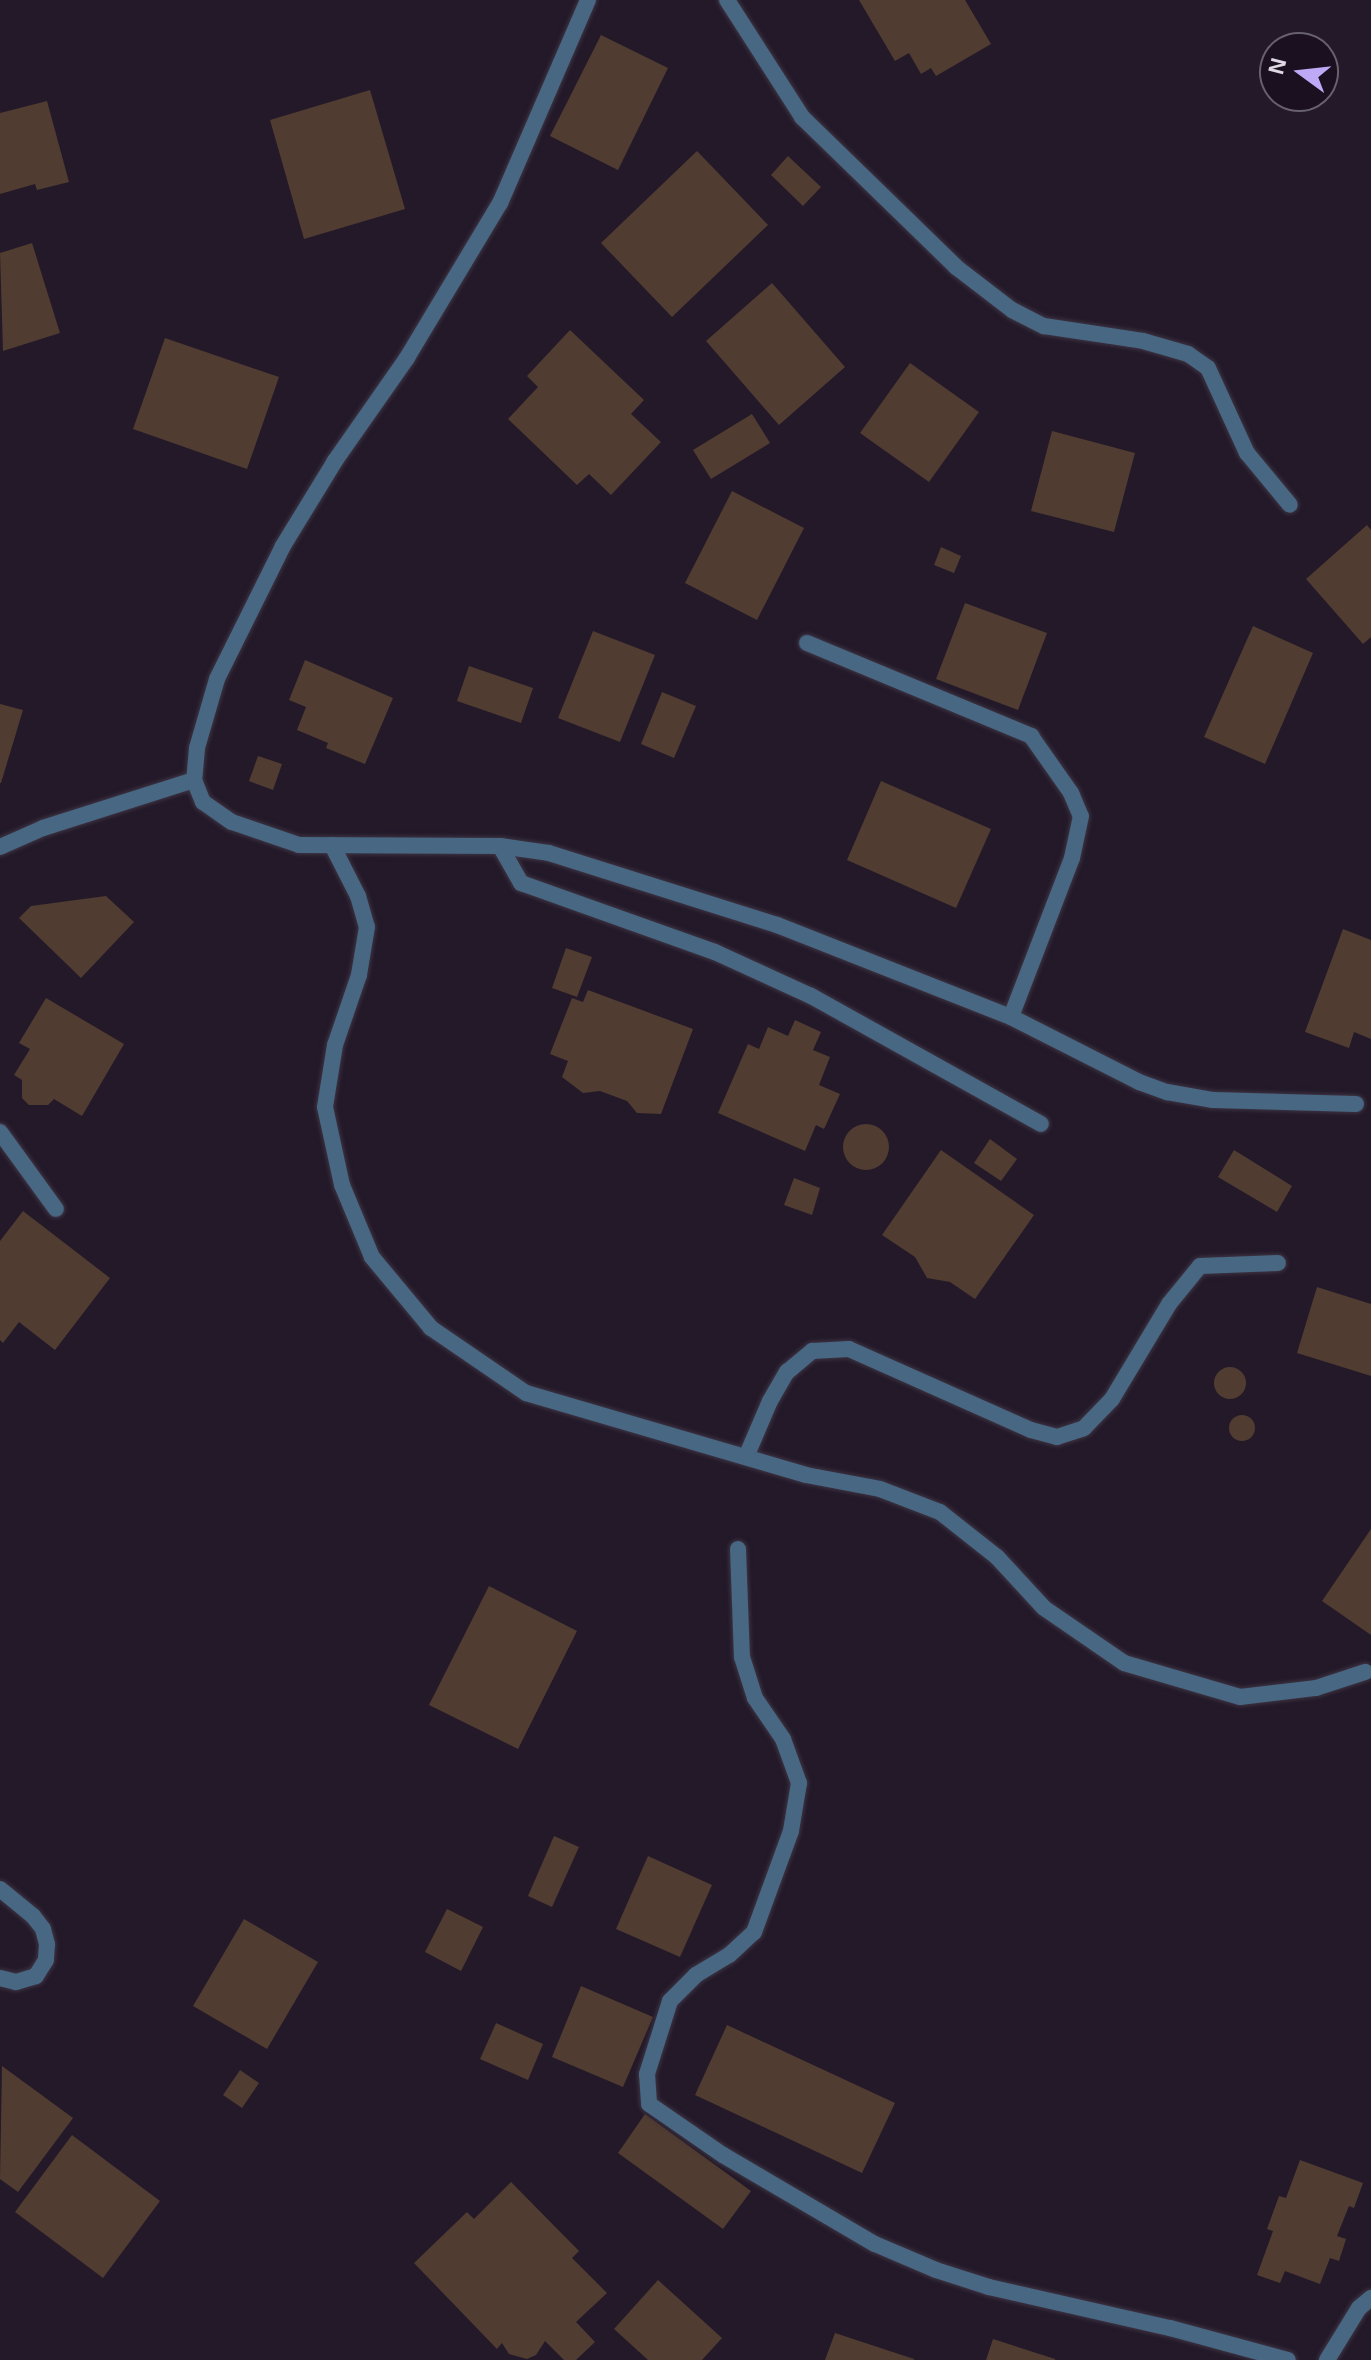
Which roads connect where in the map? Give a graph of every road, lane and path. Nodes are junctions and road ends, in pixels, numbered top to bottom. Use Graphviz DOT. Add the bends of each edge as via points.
graph roads {
  1 [pos="588,0"];
  2 [pos="727,0"];
  3 [pos="1290,505"];
  4 [pos="807,643"];
  5 [pos="194,780"];
  6 [pos="2,843"];
  7 [pos="332,845"];
  8 [pos="500,846"];
  9 [pos="1011,1017"];
  10 [pos="1356,1104"];
  11 [pos="1041,1124"];
  12 [pos="0,1132"];
  13 [pos="56,1209"];
  14 [pos="1278,1263"];
  15 [pos="746,1457"];
  16 [pos="738,1549"];
  17 [pos="1365,1672"];
  18 [pos="0,1889"];
  19 [pos="0,1978"];
  20 [pos="1371,2298"];
  21 [pos="1288,2360"];
  22 [pos="1327,2360"];
  1 -- 5 [label="street" via="500,203 407,358 283,546 217,679 197,748"];
  2 -- 3 [label="street" via="802,117 956,267 1012,310 1044,326 1143,341 1188,354 1208,368 1247,453"];
  4 -- 9 [label="street" via="1031,736 1071,793 1081,816 1072,858"];
  5 -- 6 [label="street"];
  5 -- 7 [label="street" via="203,802 232,822 299,845"];
  7 -- 8 [label="street"];
  7 -- 15 [label="street" via="367,927 359,975 335,1045 325,1107 342,1185 372,1257 431,1328 526,1393"];
  8 -- 9 [label="street" via="549,853 777,925"];
  8 -- 11 [label="street" via="521,883 770,977"];
  9 -- 10 [label="street" via="1167,1092 1213,1100"];
  12 -- 13 [label="street"];
  14 -- 15 [label="street" via="1200,1266 1169,1304 1112,1399 1084,1428 1057,1437 1031,1430 849,1349 812,1351 781,1382"];
  15 -- 17 [label="street" via="880,1489 940,1512 997,1557 1044,1608 1124,1663 1240,1697 1316,1688"];
  16 -- 21 [label="street" via="742,1657 755,1698 783,1739 799,1783 791,1831 754,1932 670,2001 647,2074 649,2104 723,2155 875,2244 936,2270"];
  18 -- 19 [label="street" via="33,1916 47,1944 46,1960 36,1976 16,1982"];
  20 -- 22 [label="street"];
}
